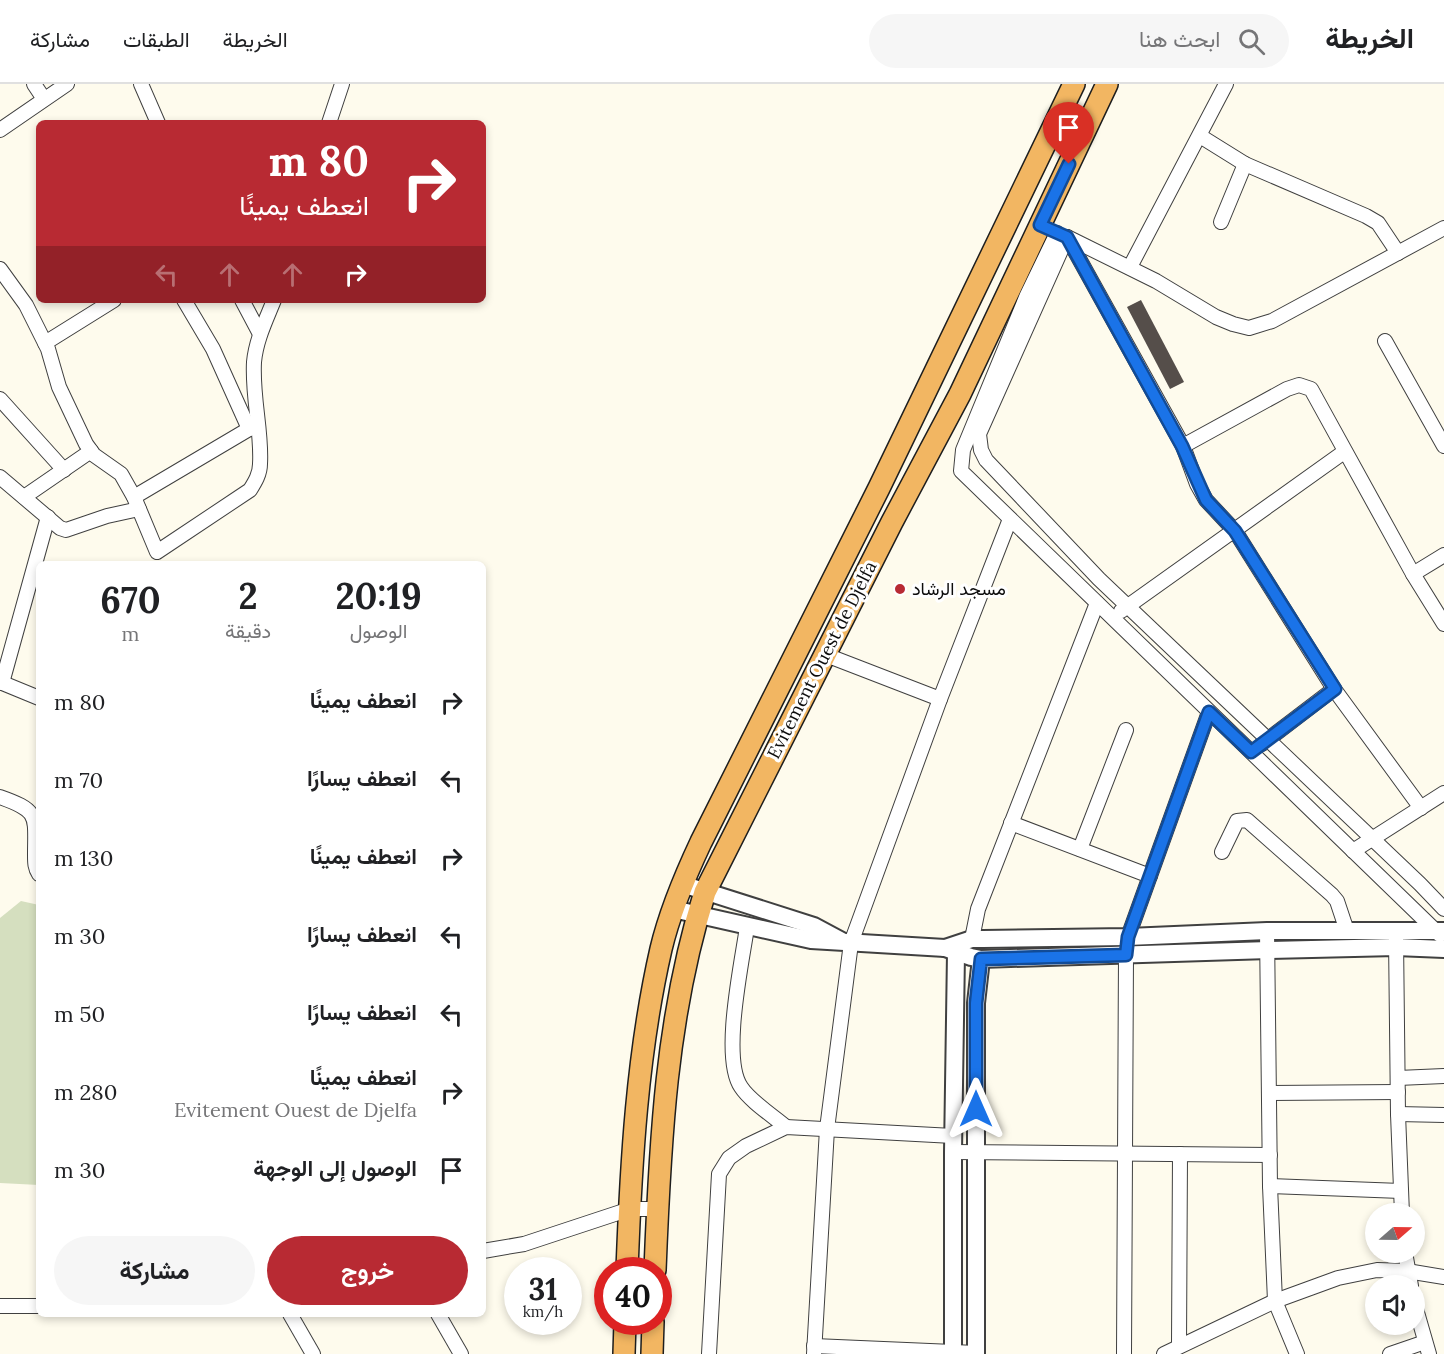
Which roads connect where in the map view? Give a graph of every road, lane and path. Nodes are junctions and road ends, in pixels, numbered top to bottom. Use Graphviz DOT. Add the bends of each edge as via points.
graph roads {
  1 [pos="34,84"];
  2 [pos="67,84"];
  3 [pos="141,84"];
  4 [pos="342,84"];
  5 [pos="1074,84"];
  6 [pos="1107,84"];
  7 [pos="1226,84"];
  8 [pos="44,99"];
  9 [pos="157,120"];
  10 [pos="329,120"];
  11 [pos="0,130"];
  12 [pos="1200,136"];
  13 [pos="1245,164"];
  14 [pos="1221,222"];
  15 [pos="1444,228"];
  16 [pos="1055,232"];
  17 [pos="1398,253"];
  18 [pos="1130,267"];
  19 [pos="0,269"];
  20 [pos="109,303"];
  21 [pos="186,303"];
  22 [pos="244,303"];
  23 [pos="273,303"];
  24 [pos="260,334"];
  25 [pos="1385,341"];
  26 [pos="45,343"];
  27 [pos="0,399"];
  28 [pos="253,427"];
  29 [pos="1182,446"];
  30 [pos="1444,446"];
  31 [pos="91,451"];
  32 [pos="1344,452"];
  33 [pos="64,470"];
  34 [pos="0,477"];
  35 [pos="24,497"];
  36 [pos="136,503"];
  37 [pos="48,517"];
  38 [pos="1010,519"];
  39 [pos="1235,531"];
  40 [pos="1444,555"];
  41 [pos="154,558"];
  42 [pos="1413,574"];
  43 [pos="1097,603"];
  44 [pos="1128,607"];
  45 [pos="1112,618"];
  46 [pos="1444,624"];
  47 [pos="826,655"];
  48 [pos="1,682"];
  49 [pos="1335,689"];
  50 [pos="36,697"];
  51 [pos="940,699"];
  52 [pos="1209,712"];
  53 [pos="1126,730"];
  54 [pos="1268,740"];
  55 [pos="1251,752"];
  56 [pos="1444,793"];
  57 [pos="0,797"];
  58 [pos="1421,808"];
  59 [pos="1011,823"];
  60 [pos="1373,839"];
  61 [pos="1080,849"];
  62 [pos="1353,851"];
  63 [pos="1222,852"];
  64 [pos="36,866"];
  65 [pos="1150,876"];
  66 [pos="682,884"];
  67 [pos="705,892"];
  68 [pos="673,909"];
  69 [pos="1444,909"];
  70 [pos="698,916"];
  71 [pos="747,927"];
  72 [pos="1396,930"];
  73 [pos="1347,931"];
  74 [pos="1267,932"];
  75 [pos="1441,934"];
  76 [pos="1128,937"];
  77 [pos="972,939"];
  78 [pos="847,942"];
  79 [pos="1396,947"];
  80 [pos="1444,949"];
  81 [pos="950,950"];
  82 [pos="1269,950"];
  83 [pos="1126,955"];
  84 [pos="981,959"];
  85 [pos="1444,1076"];
  86 [pos="1398,1078"];
  87 [pos="1398,1092"];
  88 [pos="1269,1093"];
  89 [pos="1398,1114"];
  90 [pos="1444,1115"];
  91 [pos="786,1127"];
  92 [pos="827,1129"];
  93 [pos="953,1144"];
  94 [pos="976,1152"];
  95 [pos="1180,1154"];
  96 [pos="1124,1155"];
  97 [pos="1270,1155"];
  98 [pos="1270,1186"];
  99 [pos="1401,1191"];
  100 [pos="1402,1203"];
  101 [pos="630,1209"];
  102 [pos="657,1209"];
  103 [pos="486,1250"];
  104 [pos="628,1257"];
  105 [pos="655,1257"];
  106 [pos="1406,1263"];
  107 [pos="1407,1271"];
  108 [pos="1408,1275"];
  109 [pos="1444,1277"];
  110 [pos="1275,1301"];
  111 [pos="0,1306"];
  112 [pos="36,1306"];
  113 [pos="291,1317"];
  114 [pos="440,1317"];
  115 [pos="625,1335"];
  116 [pos="653,1335"];
  117 [pos="1179,1346"];
  118 [pos="1427,1348"];
  119 [pos="814,1350"];
  120 [pos="307,1352"];
  121 [pos="953,1353"];
  122 [pos="461,1354"];
  123 [pos="624,1354"];
  124 [pos="652,1354"];
  125 [pos="709,1354"];
  126 [pos="976,1354"];
  127 [pos="1124,1354"];
  128 [pos="1164,1354"];
  129 [pos="1297,1354"];
  130 [pos="1390,1354"];
  1 -- 8 [label="street"];
  2 -- 8 [label="street"];
  3 -- 9 [label="street"];
  4 -- 10 [label="street"];
  5 -- 66 [label="highway"];
  6 -- 16 [label="highway, Evitement Ouest de Djelfa"];
  7 -- 12 [label="street"];
  8 -- 11 [label="street"];
  12 -- 13 [label="street"];
  12 -- 18 [label="street"];
  13 -- 14 [label="street"];
  13 -- 17 [label="street" via="1366,216 1378,223"];
  15 -- 17 [label="street"];
  16 -- 18 [label="street"];
  16 -- 29 [label="street"];
  16 -- 38 [label="street" via="963,450 961,471"];
  16 -- 44 [label="street" via="979,434 981,450 986,460"];
  16 -- 47 [label="highway, Evitement Ouest de Djelfa" via="960,394"];
  17 -- 18 [label="street" via="1272,321 1248,328 1216,317"];
  19 -- 26 [label="street" via="26,305"];
  20 -- 26 [label="street"];
  21 -- 28 [label="street"];
  22 -- 24 [label="street"];
  23 -- 24 [label="street"];
  24 -- 28 [label="street" via="254,359"];
  25 -- 30 [label="street"];
  26 -- 31 [label="street" via="59,387"];
  27 -- 33 [label="street"];
  28 -- 36 [label="street"];
  28 -- 41 [label="street" via="260,466 250,490"];
  29 -- 32 [label="street" via="1299,385 1311,389"];
  29 -- 39 [label="street" via="1206,500"];
  31 -- 33 [label="street"];
  31 -- 36 [label="street" via="121,474"];
  32 -- 39 [label="street"];
  32 -- 42 [label="street"];
  33 -- 35 [label="street"];
  34 -- 35 [label="street"];
  35 -- 37 [label="street"];
  36 -- 37 [label="street" via="66,530"];
  36 -- 41 [label="street"];
  37 -- 48 [label="street"];
  38 -- 43 [label="street"];
  38 -- 51 [label="street"];
  39 -- 44 [label="street"];
  39 -- 49 [label="street"];
  40 -- 42 [label="street"];
  42 -- 46 [label="street"];
  43 -- 45 [label="street"];
  43 -- 59 [label="street"];
  44 -- 45 [label="street"];
  44 -- 54 [label="street"];
  45 -- 52 [label="street"];
  47 -- 51 [label="street"];
  47 -- 67 [label="highway, Evitement Ouest de Djelfa"];
  48 -- 50 [label="street"];
  49 -- 54 [label="street"];
  49 -- 58 [label="street"];
  51 -- 78 [label="street"];
  52 -- 55 [label="street"];
  52 -- 65 [label="street"];
  53 -- 61 [label="street"];
  54 -- 55 [label="street"];
  54 -- 60 [label="street"];
  55 -- 62 [label="street"];
  56 -- 58 [label="street"];
  57 -- 64 [label="street" via="30,812 35,825"];
  58 -- 60 [label="street"];
  59 -- 61 [label="street"];
  59 -- 77 [label="street" via="978,909"];
  60 -- 62 [label="street"];
  60 -- 69 [label="street"];
  61 -- 65 [label="street"];
  62 -- 75 [label="street"];
  63 -- 73 [label="street" via="1237,821 1247,820 1332,896"];
  65 -- 76 [label="street"];
  66 -- 67 [label="street"];
  66 -- 68 [label="highway"];
  67 -- 70 [label="highway, Evitement Ouest de Djelfa"];
  67 -- 78 [label="street" via="814,926"];
  68 -- 70 [label="street"];
  68 -- 101 [label="highway" via="662,948 643,1058"];
  70 -- 71 [label="street"];
  70 -- 102 [label="highway, Evitement Ouest de Djelfa" via="672,1034"];
  71 -- 78 [label="street" via="811,940"];
  71 -- 91 [label="street" via="734,1015 735,1074 742,1088"];
  72 -- 73 [label="street"];
  72 -- 75 [label="street"];
  72 -- 79 [label="street"];
  73 -- 74 [label="street"];
  74 -- 76 [label="street"];
  74 -- 82 [label="street"];
  76 -- 77 [label="street"];
  76 -- 83 [label="street"];
  77 -- 81 [label="street"];
  78 -- 81 [label="street"];
  78 -- 92 [label="street"];
  79 -- 80 [label="street"];
  79 -- 82 [label="street"];
  79 -- 86 [label="street"];
  81 -- 84 [label="street"];
  81 -- 93 [label="street"];
  82 -- 83 [label="street"];
  82 -- 88 [label="street"];
  83 -- 84 [label="street"];
  83 -- 96 [label="street"];
  84 -- 94 [label="street" via="976,1003"];
  85 -- 86 [label="street"];
  86 -- 87 [label="street"];
  87 -- 88 [label="street"];
  87 -- 89 [label="street"];
  88 -- 97 [label="street"];
  89 -- 90 [label="street"];
  89 -- 99 [label="street"];
  91 -- 92 [label="street"];
  91 -- 125 [label="street" via="746,1146 729,1158 719,1174"];
  92 -- 93 [label="street"];
  92 -- 119 [label="street"];
  93 -- 94 [label="street"];
  93 -- 121 [label="street"];
  94 -- 96 [label="street"];
  94 -- 126 [label="street"];
  95 -- 96 [label="street"];
  95 -- 97 [label="street"];
  95 -- 117 [label="street"];
  96 -- 127 [label="street"];
  97 -- 98 [label="street"];
  98 -- 99 [label="street"];
  98 -- 110 [label="street"];
  99 -- 100 [label="street"];
  101 -- 102 [label="street"];
  101 -- 103 [label="street" via="524,1244"];
  101 -- 104 [label="highway"];
  102 -- 105 [label="highway, Evitement Ouest de Djelfa"];
  106 -- 107 [label="street"];
  107 -- 108 [label="street"];
  107 -- 109 [label="street"];
  107 -- 110 [label="street" via="1377,1270 1338,1278"];
  110 -- 117 [label="street"];
  110 -- 129 [label="street"];
  111 -- 112 [label="street"];
  113 -- 120 [label="street"];
  114 -- 122 [label="street"];
  115 -- 123 [label="highway"];
  116 -- 124 [label="highway"];
  117 -- 128 [label="street"];
  118 -- 130 [label="street"];
  119 -- 121 [label="street"];
  121 -- 126 [label="street"];
}
